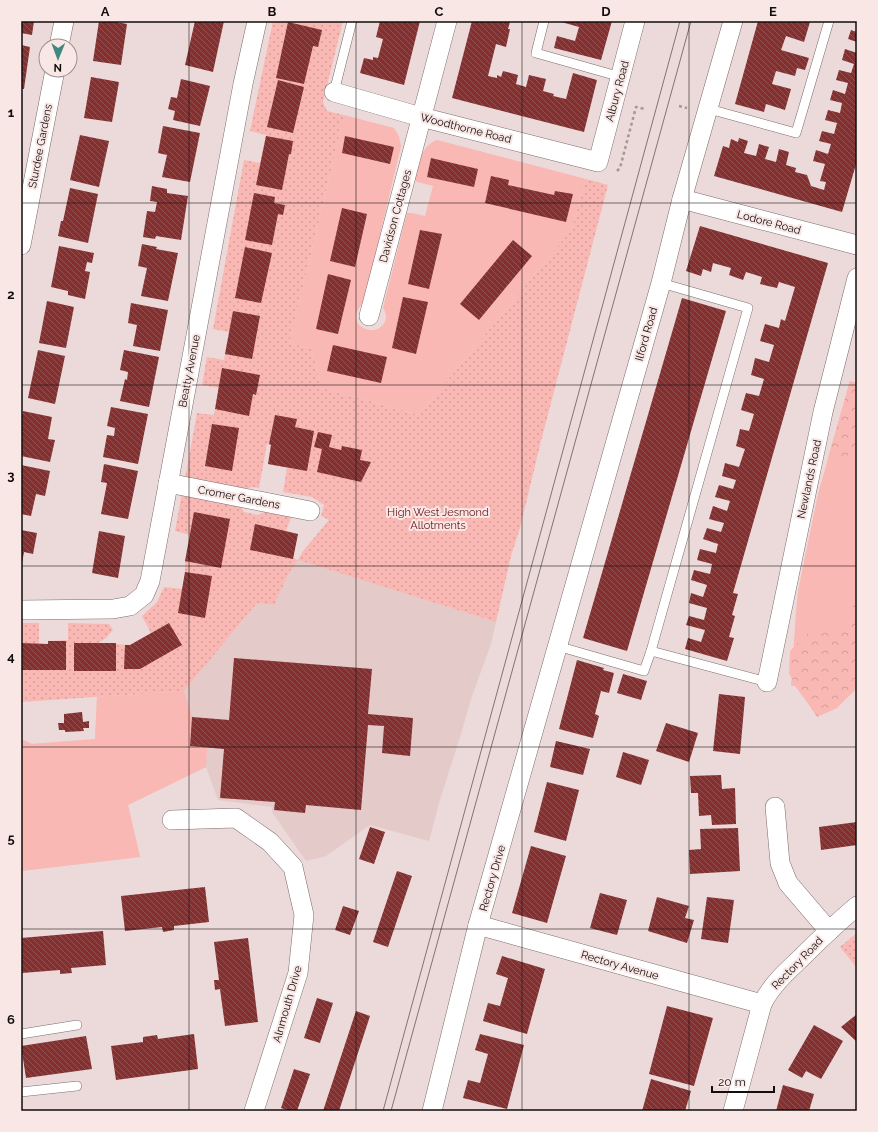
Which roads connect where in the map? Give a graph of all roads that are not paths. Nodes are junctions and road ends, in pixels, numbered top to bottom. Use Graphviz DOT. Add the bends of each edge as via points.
graph roads {
  1 [pos="64,21"];
  2 [pos="257,21"];
  3 [pos="352,21"];
  4 [pos="447,21"];
  5 [pos="544,21"];
  6 [pos="636,21"];
  7 [pos="733,21"];
  8 [pos="828,21"];
  9 [pos="61,38"];
  10 [pos="621,77"];
  11 [pos="53,78"];
  12 [pos="334,92"];
  13 [pos="709,109"];
  14 [pos="421,117"];
  15 [pos="598,162"];
  16 [pos="682,199"];
  17 [pos="21,245"];
  18 [pos="857,245"];
  19 [pos="857,278"];
  20 [pos="661,282"];
  21 [pos="369,316"];
  22 [pos="168,483"];
  23 [pos="310,511"];
  24 [pos="21,610"];
  25 [pos="556,646"];
  26 [pos="651,651"];
  27 [pos="767,682"];
  28 [pos="775,807"];
  29 [pos="172,820"];
  30 [pos="857,906"];
  31 [pos="478,925"];
  32 [pos="828,931"];
  33 [pos="762,1004"];
  34 [pos="77,1025"];
  35 [pos="21,1034"];
  36 [pos="77,1086"];
  37 [pos="21,1092"];
  38 [pos="254,1111"];
  39 [pos="432,1111"];
  40 [pos="733,1111"];
  1 -- 9 [label="street"];
  2 -- 22 [label="street, Beatty Avenue"];
  3 -- 12 [label="lane"];
  4 -- 14 [label="street, Davidson Cottages"];
  5 -- 10 [label="lane" via="536,53"];
  6 -- 10 [label="street, Albury Road"];
  7 -- 13 [label="street, Ilford Road"];
  8 -- 13 [label="lane" via="796,133"];
  10 -- 15 [label="street, Albury Road"];
  11 -- 17 [label="street, Sturdee Gardens"];
  12 -- 14 [label="street, Woodthorne Road"];
  13 -- 16 [label="street, Ilford Road"];
  14 -- 15 [label="street, Woodthorne Road"];
  14 -- 21 [label="street, Davidson Cottages"];
  16 -- 18 [label="street, Lodore Road"];
  16 -- 20 [label="street, Ilford Road"];
  19 -- 27 [label="street, Newlands Road" via="823,412"];
  20 -- 25 [label="street, Ilford Road"];
  20 -- 26 [label="lane" via="748,308"];
  22 -- 23 [label="street, Cromer Gardens"];
  22 -- 24 [label="street, Beatty Avenue" via="150,581 144,595 130,606 113,609"];
  25 -- 26 [label="lane" via="644,672"];
  25 -- 31 [label="street, Rectory Drive"];
  26 -- 27 [label="lane"];
  28 -- 32 [label="street, Rectory Road" via="780,863 788,883"];
  29 -- 38 [label="street, Alnmouth Drive" via="236,818 270,842 293,867 304,915 298,973"];
  30 -- 32 [label="street, Rectory Road"];
  31 -- 33 [label="street, Rectory Avenue"];
  31 -- 39 [label="street, Rectory Drive"];
  32 -- 33 [label="street, Rectory Road" via="776,983"];
  33 -- 40 [label="street, Rectory Road"];
  34 -- 35 [label="lane"];
  36 -- 37 [label="lane"];
}
